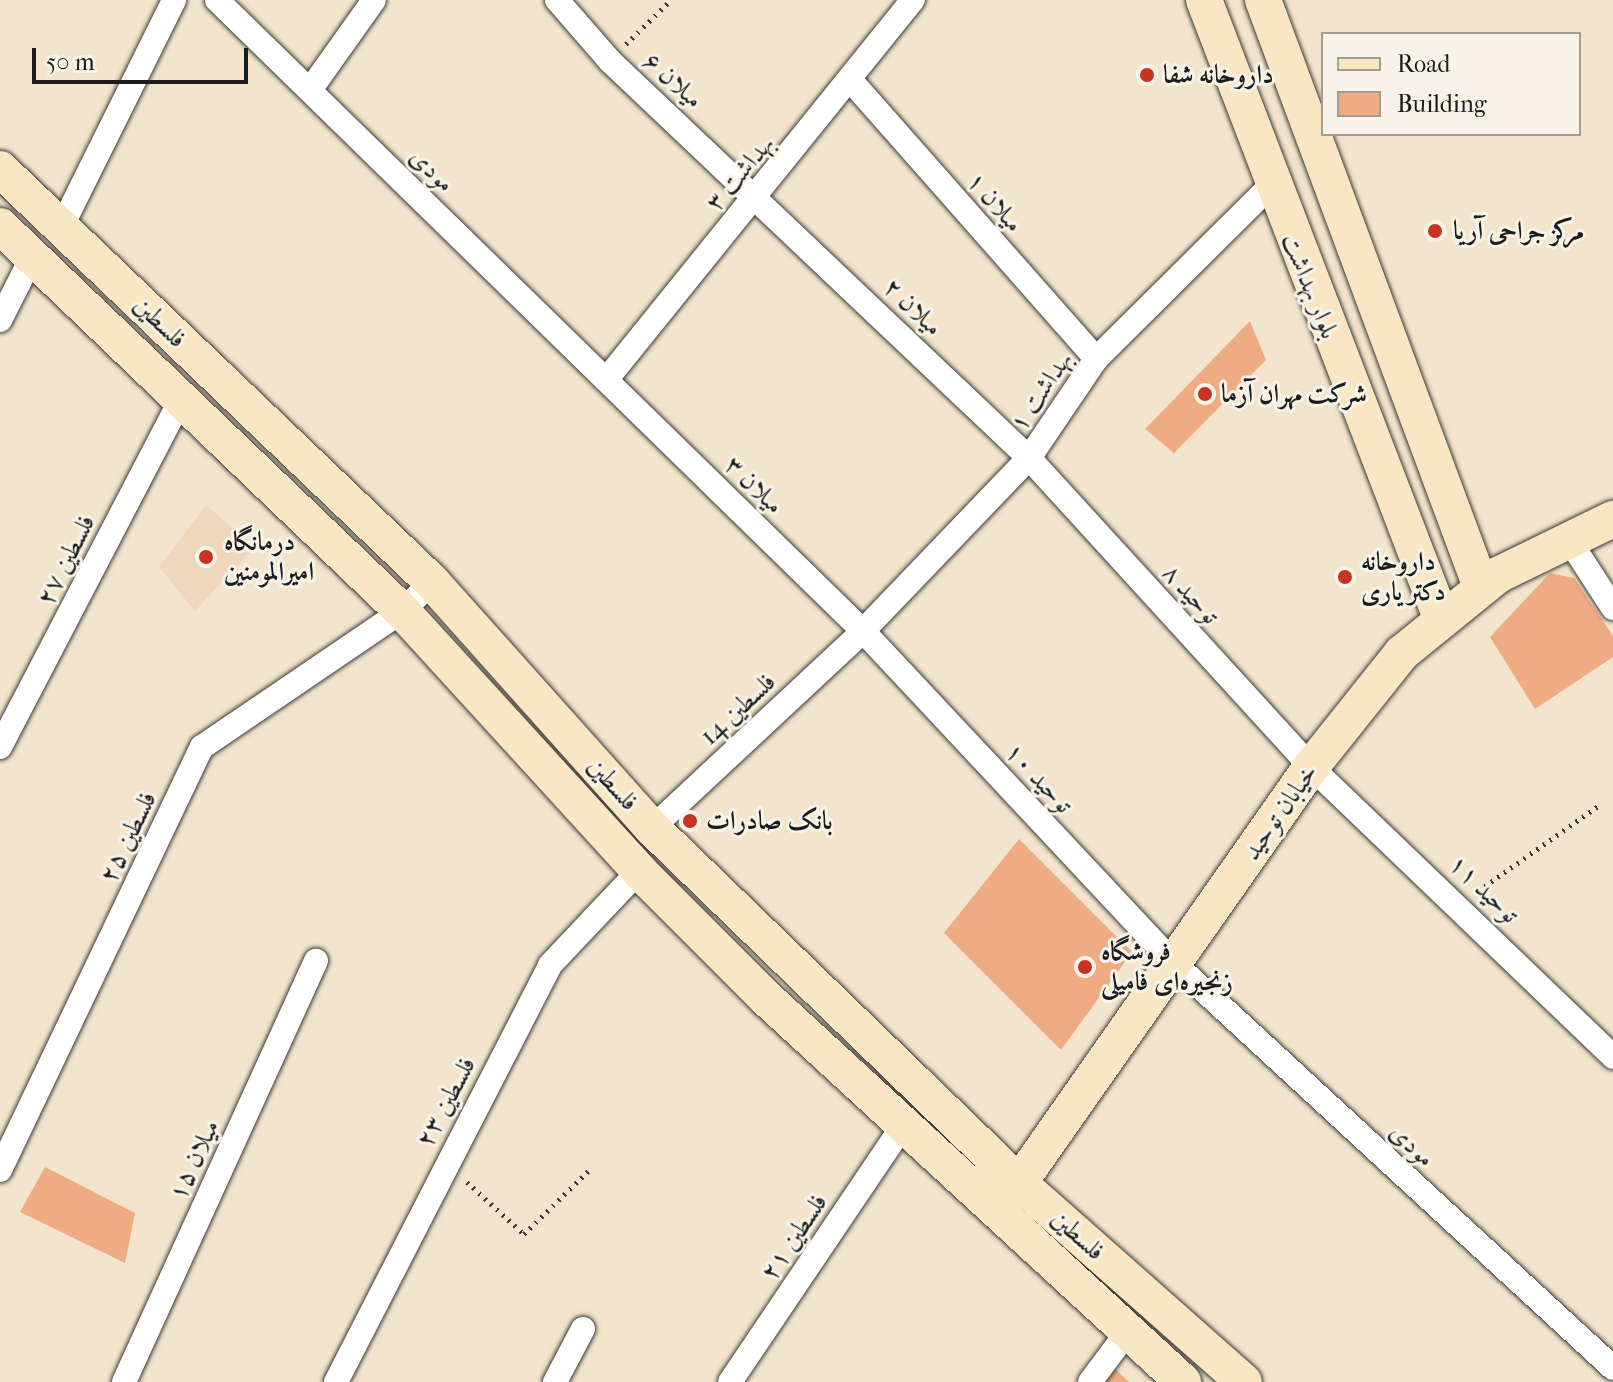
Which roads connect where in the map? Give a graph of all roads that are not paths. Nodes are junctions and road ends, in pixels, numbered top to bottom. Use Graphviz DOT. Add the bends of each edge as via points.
graph roads {
  1 [pos="174,0"];
  2 [pos="217,0"];
  3 [pos="374,0"];
  4 [pos="557,0"];
  5 [pos="913,0"];
  6 [pos="1204,0"];
  7 [pos="1263,0"];
  8 [pos="853,83"];
  9 [pos="310,90"];
  10 [pos="0,169"];
  11 [pos="1270,186"];
  12 [pos="758,195"];
  13 [pos="0,226"];
  14 [pos="61,228"];
  15 [pos="32,257"];
  16 [pos="0,320"];
  17 [pos="1096,359"];
  18 [pos="606,380"];
  19 [pos="181,399"];
  20 [pos="1029,458"];
  21 [pos="1613,519"];
  22 [pos="1569,540"];
  23 [pos="432,582"];
  24 [pos="1481,587"];
  25 [pos="1613,608"];
  26 [pos="402,611"];
  27 [pos="1440,615"];
  28 [pos="863,631"];
  29 [pos="0,747"];
  30 [pos="1311,767"];
  31 [pos="652,828"];
  32 [pos="639,871"];
  33 [pos="316,961"];
  34 [pos="1174,963"];
  35 [pos="796,967"];
  36 [pos="766,998"];
  37 [pos="1613,1057"];
  38 [pos="904,1124"];
  39 [pos="0,1170"];
  40 [pos="1019,1183"];
  41 [pos="583,1329"];
  42 [pos="1128,1331"];
  43 [pos="1613,1368"];
  44 [pos="124,1382"];
  45 [pos="336,1382"];
  46 [pos="555,1382"];
  47 [pos="730,1382"];
  48 [pos="1090,1382"];
  49 [pos="1183,1382"];
  50 [pos="1244,1382"];
  1 -- 14 [label="street"];
  2 -- 9 [label="street, مودی"];
  3 -- 9 [label="street"];
  4 -- 12 [label="street, میلان ۶" via="610,61"];
  5 -- 8 [label="street, بهداشت ۳"];
  6 -- 11 [label="street, بلوار بهداشت"];
  7 -- 24 [label="street, بلوار بهداشت"];
  8 -- 12 [label="street, بهداشت ۳"];
  8 -- 17 [label="street, میلان ۱"];
  9 -- 18 [label="street, مودی"];
  10 -- 14 [label="street, فلسطین"];
  11 -- 17 [label="street, بهداشت ۱"];
  11 -- 27 [label="street, بلوار بهداشت"];
  12 -- 18 [label="street, بهداشت ۳"];
  12 -- 20 [label="street, میلان ۲"];
  13 -- 15 [label="street, فلسطین"];
  14 -- 23 [label="street, فلسطین"];
  15 -- 16 [label="street"];
  15 -- 19 [label="street, فلسطین"];
  17 -- 20 [label="street, بهداشت ۱"];
  18 -- 28 [label="street, میلان ۳"];
  19 -- 26 [label="street, فلسطین"];
  19 -- 29 [label="street, فلسطین ۲۷"];
  20 -- 28 [label="street, بهداشت ۱"];
  20 -- 30 [label="street, توحید ۸"];
  21 -- 22 [label="street, خیابان توحید"];
  22 -- 24 [label="street, خیابان توحید"];
  22 -- 25 [label="street"];
  23 -- 26 [label="street, فلسطین ۲۵"];
  23 -- 31 [label="street, فلسطین"];
  24 -- 27 [label="street, خیابان توحید"];
  26 -- 32 [label="street, فلسطین"];
  26 -- 39 [label="street, فلسطین ۲۵" via="202,747"];
  27 -- 30 [label="street, خیابان توحید"];
  28 -- 31 [label="street, فلسطین 14"];
  28 -- 34 [label="street, توحید ۱۰"];
  30 -- 34 [label="street, خیابان توحید"];
  30 -- 37 [label="street, توحید ۱۱" via="1461,903"];
  31 -- 35 [label="street, فلسطین"];
  32 -- 36 [label="street, فلسطین"];
  32 -- 45 [label="street, فلسطین ۲۳" via="550,965"];
  33 -- 44 [label="street, میلان ۱۵"];
  34 -- 40 [label="street, خیابان توحید"];
  34 -- 43 [label="street, مودی"];
  35 -- 36 [label="street"];
  35 -- 40 [label="street, فلسطین"];
  36 -- 38 [label="street, فلسطین"];
  38 -- 42 [label="street, فلسطین"];
  38 -- 47 [label="street, فلسطین ۲۱"];
  40 -- 50 [label="street, فلسطین"];
  41 -- 46 [label="street"];
  42 -- 48 [label="street"];
  42 -- 49 [label="street, فلسطین"];
}
